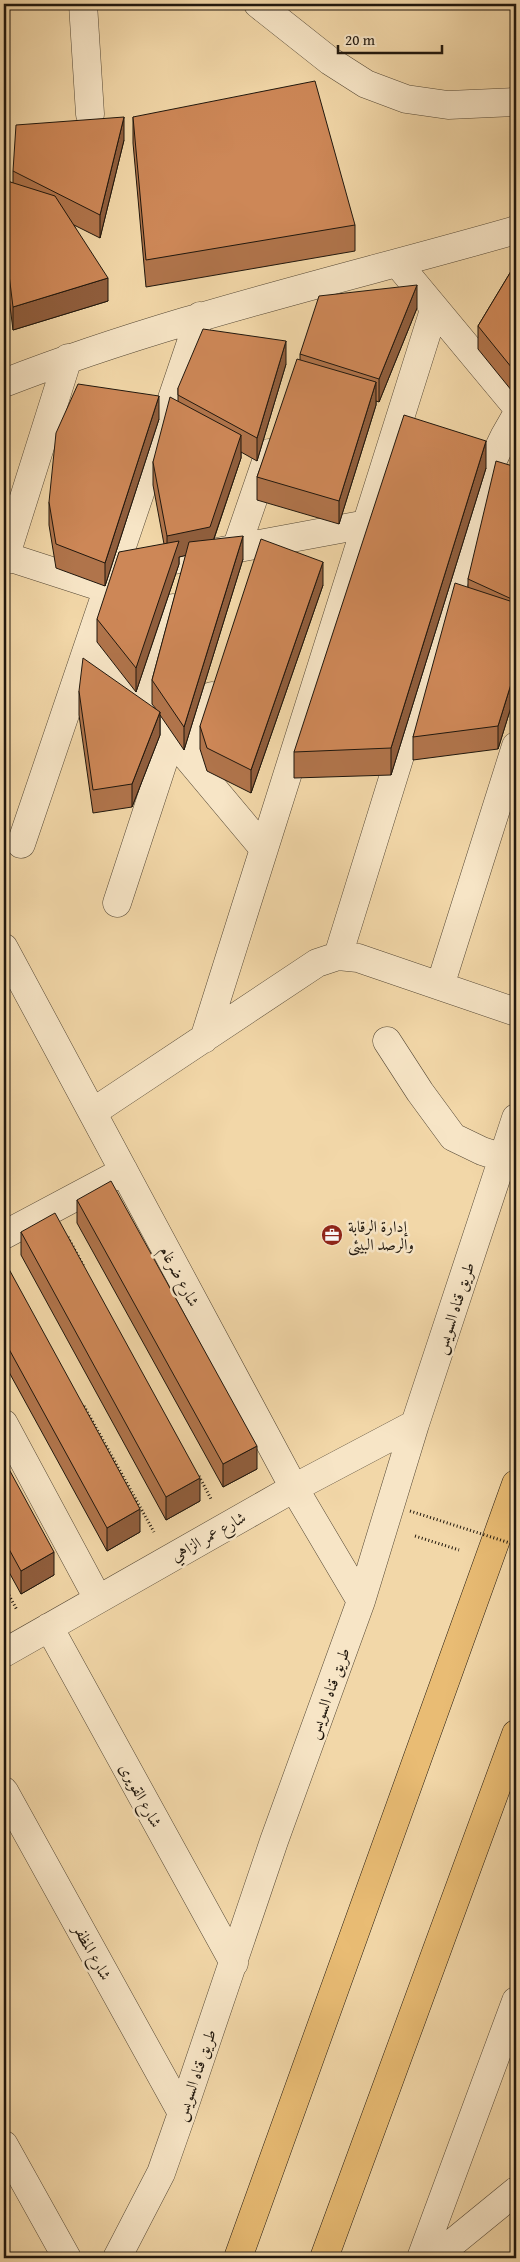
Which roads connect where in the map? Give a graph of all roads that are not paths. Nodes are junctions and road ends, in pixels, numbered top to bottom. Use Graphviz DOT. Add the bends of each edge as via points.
graph roads {
  1 [pos="83,4"];
  2 [pos="258,4"];
  3 [pos="516,102"];
  4 [pos="90,114"];
  5 [pos="516,230"];
  6 [pos="398,264"];
  7 [pos="328,281"];
  8 [pos="318,308"];
  9 [pos="434,310"];
  10 [pos="200,316"];
  11 [pos="68,358"];
  12 [pos="4,383"];
  13 [pos="516,406"];
  14 [pos="516,416"];
  15 [pos="278,427"];
  16 [pos="489,468"];
  17 [pos="516,478"];
  18 [pos="367,524"];
  19 [pos="249,546"];
  20 [pos="5,558"];
  21 [pos="188,558"];
  22 [pos="252,573"];
  23 [pos="110,580"];
  24 [pos="90,640"];
  25 [pos="218,676"];
  26 [pos="143,704"];
  27 [pos="171,738"];
  28 [pos="516,746"];
  29 [pos="191,761"];
  30 [pos="21,844"];
  31 [pos="264,849"];
  32 [pos="117,903"];
  33 [pos="4,948"];
  34 [pos="338,956"];
  35 [pos="440,986"];
  36 [pos="516,1012"];
  37 [pos="204,1039"];
  38 [pos="387,1041"];
  39 [pos="93,1112"];
  40 [pos="516,1118"];
  41 [pos="503,1158"];
  42 [pos="124,1170"];
  43 [pos="4,1235"];
  44 [pos="4,1424"];
  45 [pos="415,1424"];
  46 [pos="516,1484"];
  47 [pos="294,1488"];
  48 [pos="98,1600"];
  49 [pos="361,1601"];
  50 [pos="48,1627"];
  51 [pos="4,1653"];
  52 [pos="516,1734"];
  53 [pos="4,1790"];
  54 [pos="234,1963"];
  55 [pos="516,2002"];
  56 [pos="182,2113"];
  57 [pos="4,2145"];
  58 [pos="516,2191"];
  59 [pos="237,2253"];
  60 [pos="67,2258"];
  61 [pos="117,2258"];
  62 [pos="324,2258"];
  63 [pos="421,2258"];
  64 [pos="434,2258"];
  1 -- 4 [label="street"];
  2 -- 3 [label="street" via="330,61 366,84 406,99 448,105"];
  5 -- 6 [label="street"];
  6 -- 7 [label="street"];
  6 -- 9 [label="street"];
  7 -- 8 [label="street"];
  7 -- 10 [label="street"];
  9 -- 13 [label="street"];
  9 -- 18 [label="street"];
  10 -- 11 [label="street"];
  10 -- 23 [label="street"];
  11 -- 12 [label="street"];
  11 -- 20 [label="street"];
  14 -- 16 [label="street"];
  15 -- 19 [label="street"];
  16 -- 17 [label="street"];
  16 -- 34 [label="street"];
  18 -- 19 [label="street"];
  18 -- 31 [label="street"];
  19 -- 21 [label="street"];
  19 -- 22 [label="street"];
  20 -- 23 [label="street"];
  21 -- 23 [label="street"];
  21 -- 26 [label="street"];
  23 -- 24 [label="street"];
  24 -- 26 [label="street"];
  24 -- 30 [label="street"];
  25 -- 29 [label="street"];
  26 -- 27 [label="street"];
  27 -- 29 [label="street"];
  27 -- 32 [label="street"];
  28 -- 35 [label="street"];
  29 -- 31 [label="street"];
  31 -- 37 [label="street"];
  33 -- 39 [label="street, شارع ضرغام"];
  34 -- 35 [label="street" via="358,958"];
  34 -- 37 [label="street" via="317,963"];
  35 -- 36 [label="street"];
  37 -- 39 [label="street"];
  38 -- 41 [label="street" via="453,1138"];
  39 -- 42 [label="street, شارع ضرغام"];
  40 -- 41 [label="street, طريق قناه السويس"];
  41 -- 45 [label="street, طريق قناه السويس"];
  42 -- 43 [label="street"];
  42 -- 47 [label="street, شارع ضرغام"];
  44 -- 48 [label="street"];
  45 -- 47 [label="street, شارع عمر الزاهي"];
  45 -- 49 [label="street, طريق قناه السويس"];
  46 -- 59 [label="highway"];
  47 -- 48 [label="street, شارع عمر الزاهي"];
  47 -- 49 [label="street, شارع ضرغام"];
  48 -- 50 [label="street, شارع عمر الزاهي"];
  49 -- 54 [label="street, طريق قناه السويس" via="274,1840"];
  50 -- 51 [label="street, شارع عمر الزاهي"];
  50 -- 54 [label="street, شارع القويرى"];
  52 -- 62 [label="highway"];
  53 -- 56 [label="street, شارع المظفر"];
  54 -- 56 [label="street, طريق قناه السويس"];
  55 -- 63 [label="street"];
  56 -- 61 [label="street, طريق قناه السويس" via="160,2173"];
  57 -- 60 [label="street"];
  58 -- 64 [label="street"];
}
